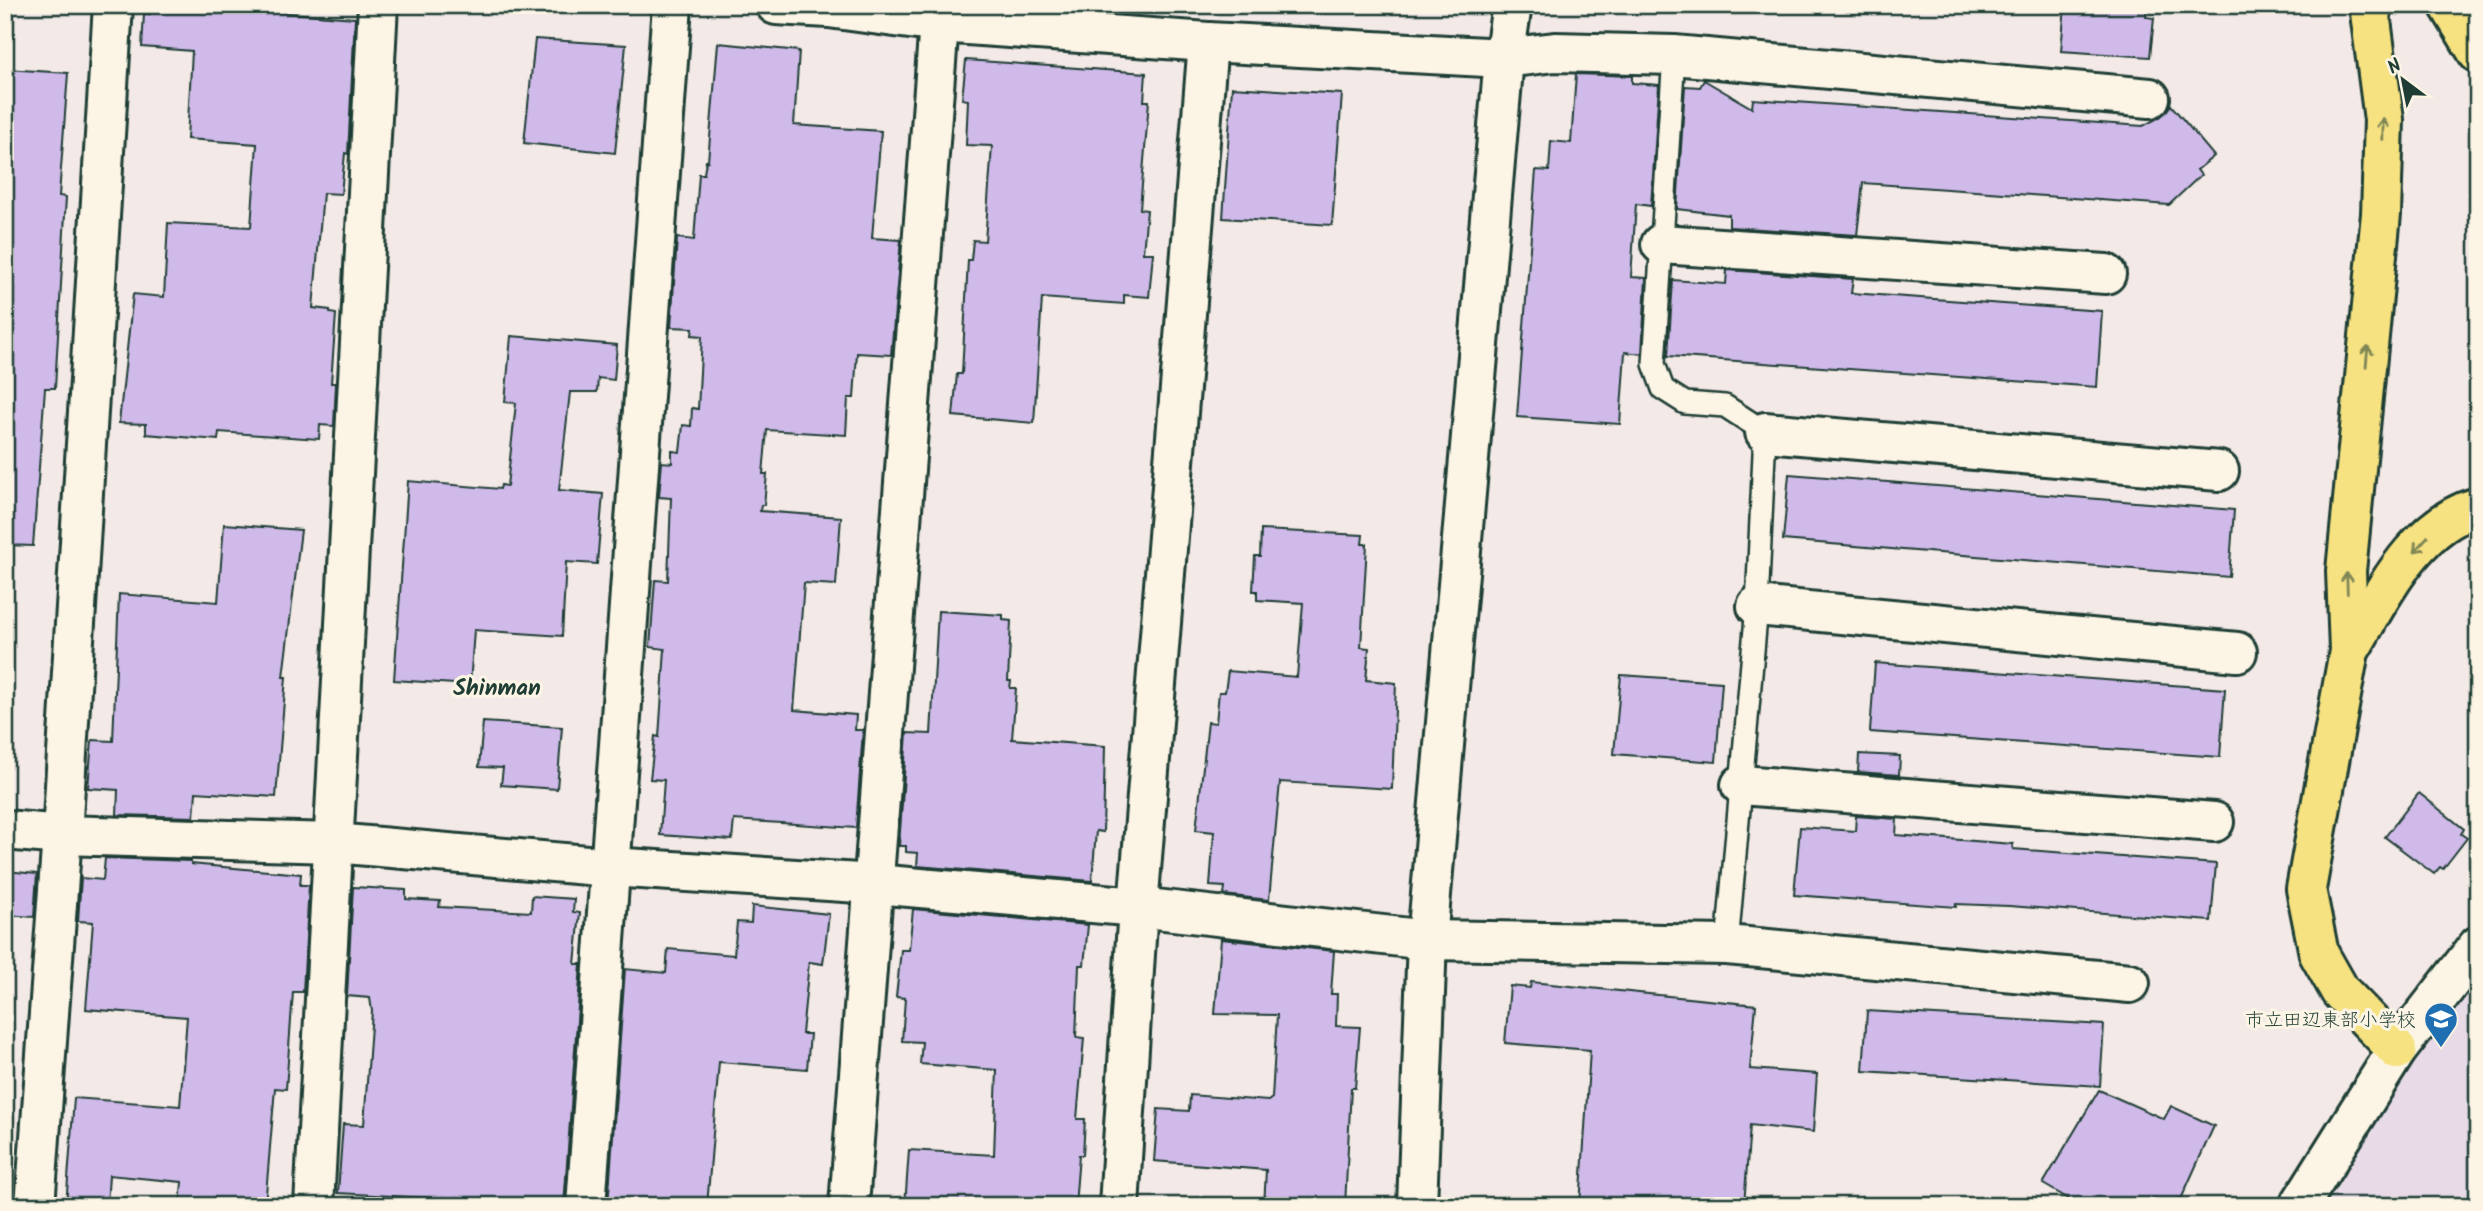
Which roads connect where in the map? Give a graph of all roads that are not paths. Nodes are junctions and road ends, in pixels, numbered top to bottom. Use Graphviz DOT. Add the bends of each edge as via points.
graph roads {
  1 [pos="114,5"];
  2 [pos="378,5"];
  3 [pos="672,5"];
  4 [pos="776,5"];
  5 [pos="1512,5"];
  6 [pos="2369,5"];
  7 [pos="2449,5"];
  8 [pos="829,7"];
  9 [pos="939,23"];
  10 [pos="1208,41"];
  11 [pos="2478,53"];
  12 [pos="1674,55"];
  13 [pos="1504,58"];
  14 [pos="2150,98"];
  15 [pos="1661,244"];
  16 [pos="2106,274"];
  17 [pos="1765,432"];
  18 [pos="2219,471"];
  19 [pos="2478,508"];
  20 [pos="1757,607"];
  21 [pos="2349,651"];
  22 [pos="2237,652"];
  23 [pos="1741,785"];
  24 [pos="2214,822"];
  25 [pos="5,830"];
  26 [pos="62,835"];
  27 [pos="334,843"];
  28 [pos="610,867"];
  29 [pos="875,884"];
  30 [pos="1138,907"];
  31 [pos="1427,940"];
  32 [pos="1727,945"];
  33 [pos="2478,946"];
  34 [pos="2130,984"];
  35 [pos="2397,1050"];
  36 [pos="35,1206"];
  37 [pos="314,1206"];
  38 [pos="586,1206"];
  39 [pos="849,1206"];
  40 [pos="1119,1206"];
  41 [pos="1417,1206"];
  42 [pos="2299,1206"];
  1 -- 26 [label="street"];
  2 -- 27 [label="street"];
  3 -- 28 [label="street"];
  4 -- 8 [label="street"];
  5 -- 13 [label="street"];
  21 -- 6 [label="highway, one-way" via="2346,571 2381,214 2384,133"];
  7 -- 11 [label="highway"];
  8 -- 9 [label="street"];
  9 -- 10 [label="street"];
  9 -- 29 [label="street"];
  10 -- 13 [label="street"];
  10 -- 30 [label="street"];
  12 -- 13 [label="street" via="1555,52"];
  12 -- 14 [label="street"];
  12 -- 15 [label="lane"];
  13 -- 31 [label="street"];
  15 -- 16 [label="street"];
  15 -- 17 [label="lane" via="1654,364 1663,389 1685,403 1726,406"];
  17 -- 18 [label="street"];
  17 -- 20 [label="lane"];
  19 -- 21 [label="highway, one-way" via="2431,533 2399,569"];
  20 -- 22 [label="street"];
  20 -- 23 [label="lane"];
  21 -- 35 [label="highway" via="2306,889 2324,964 2340,991"];
  23 -- 24 [label="street"];
  23 -- 32 [label="lane"];
  25 -- 26 [label="street"];
  26 -- 27 [label="street"];
  26 -- 36 [label="street"];
  27 -- 28 [label="street"];
  27 -- 37 [label="street"];
  28 -- 29 [label="street"];
  28 -- 38 [label="street"];
  29 -- 30 [label="street"];
  29 -- 39 [label="street"];
  30 -- 31 [label="street"];
  30 -- 40 [label="street"];
  31 -- 32 [label="street"];
  31 -- 41 [label="street"];
  32 -- 34 [label="street"];
  33 -- 35 [label="street"];
  35 -- 42 [label="street"];
}
